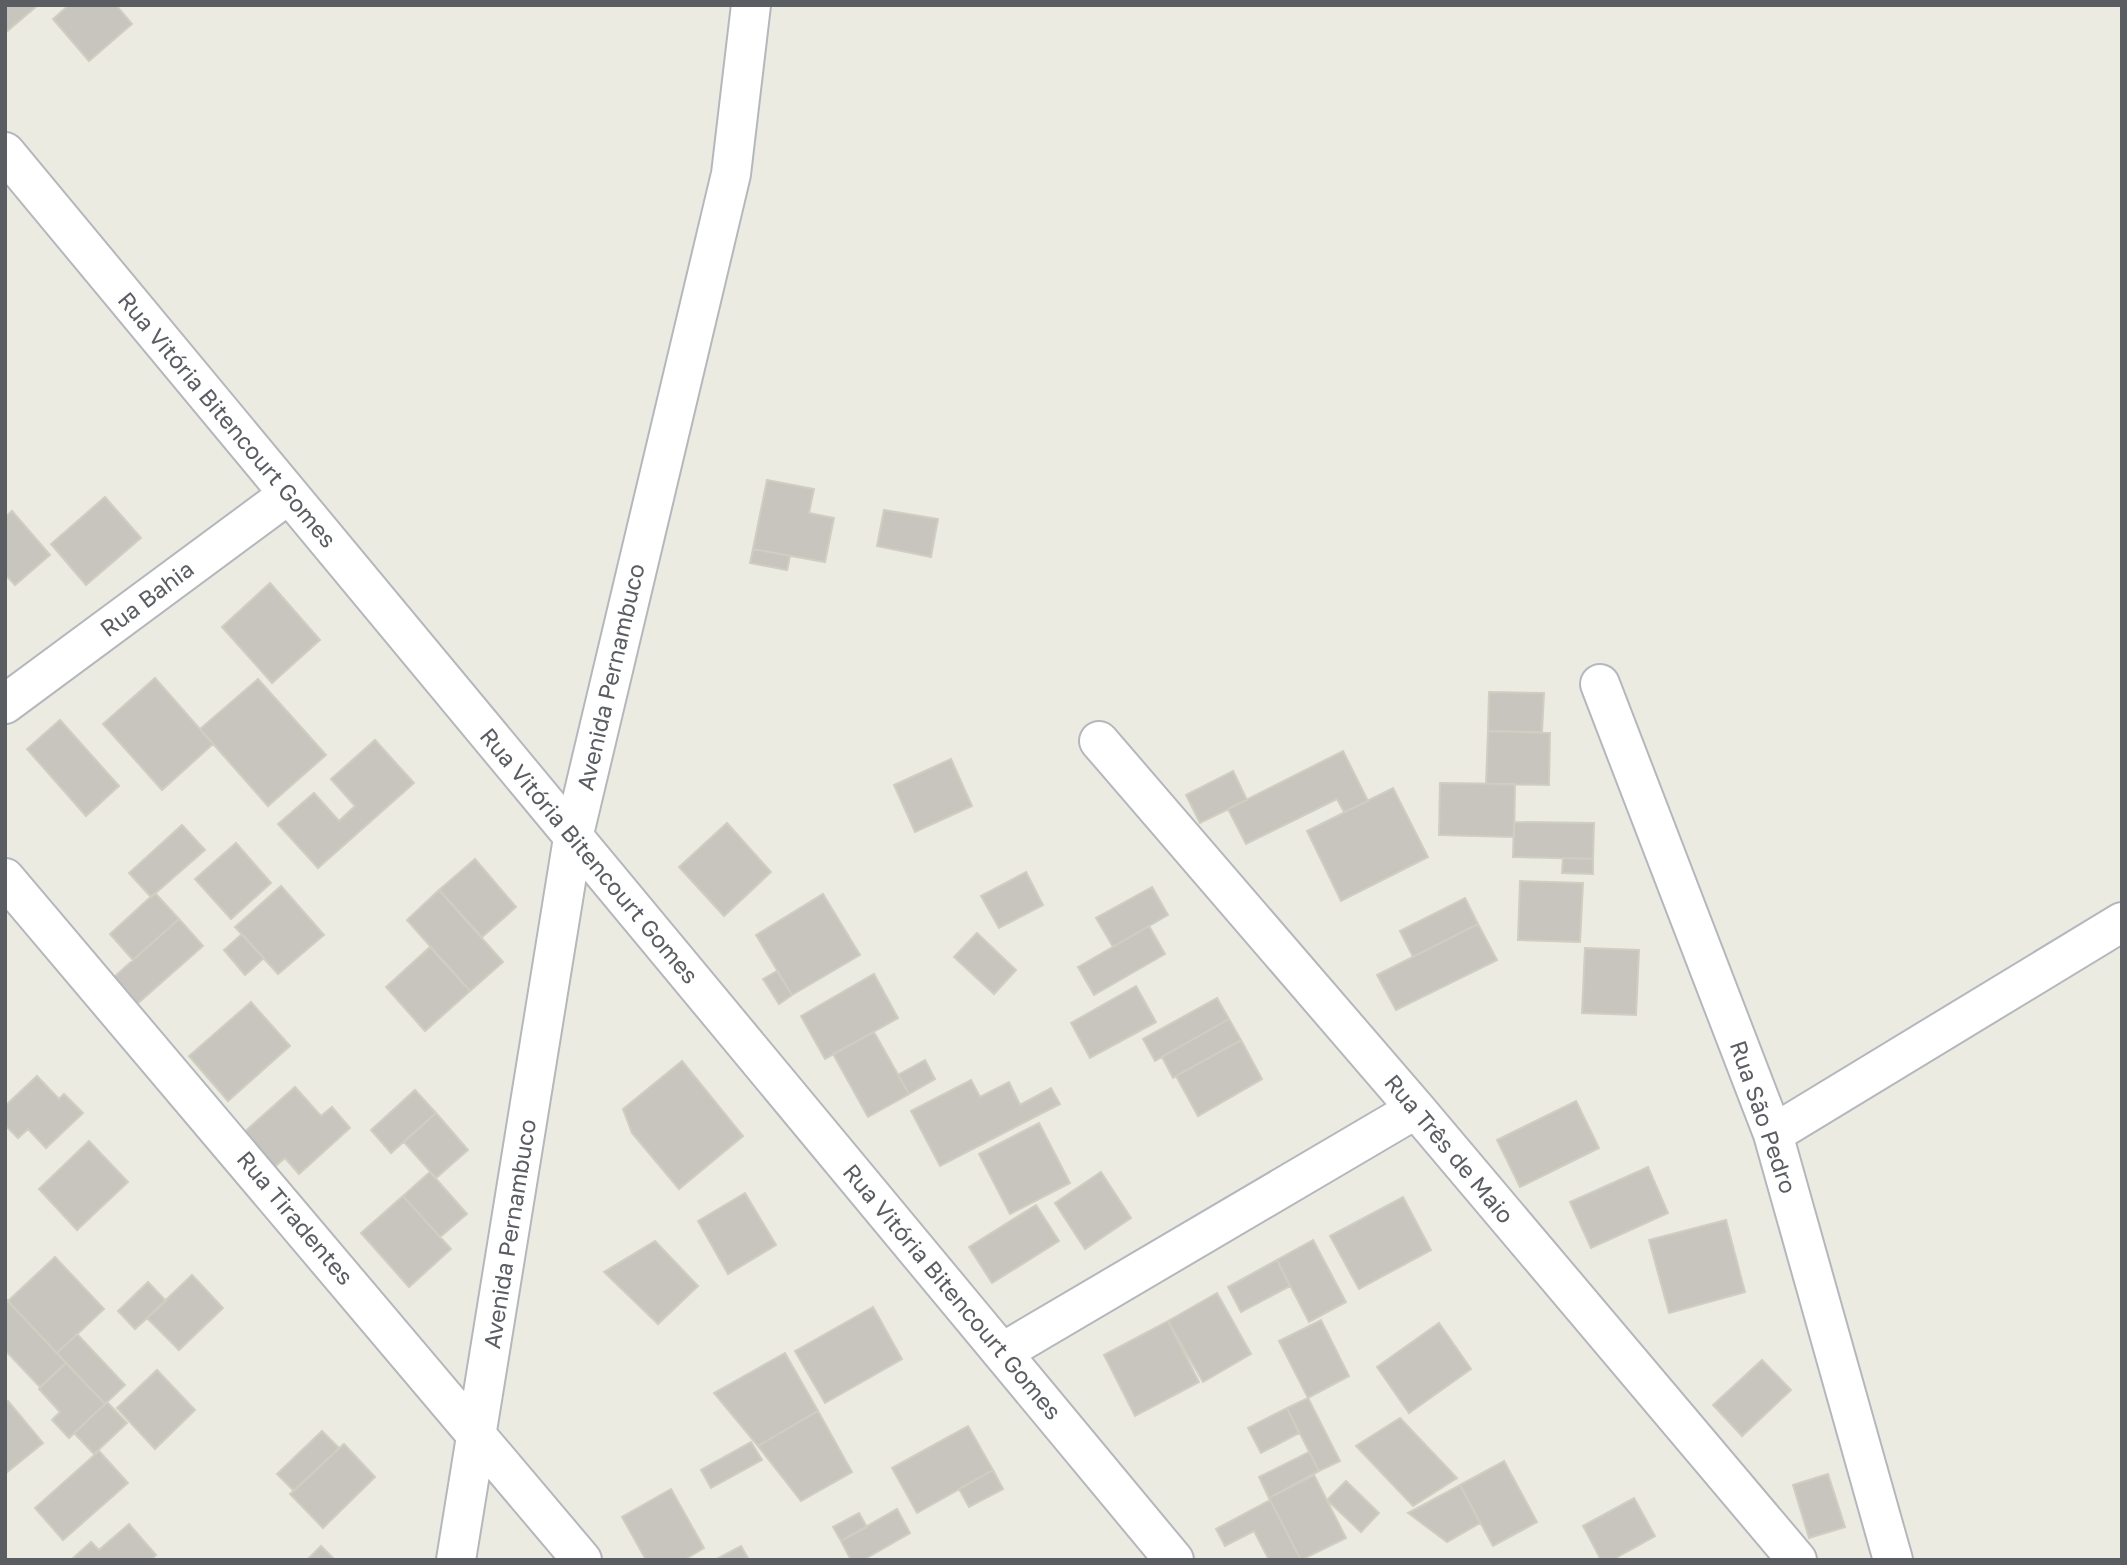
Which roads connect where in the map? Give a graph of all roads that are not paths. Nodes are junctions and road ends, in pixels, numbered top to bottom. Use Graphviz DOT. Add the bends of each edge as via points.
graph roads {
  1 [pos="751,5"];
  2 [pos="5,152"];
  3 [pos="289,494"];
  4 [pos="1600,684"];
  5 [pos="5,704"];
  6 [pos="1099,741"];
  7 [pos="573,838"];
  8 [pos="5,878"];
  9 [pos="2122,922"];
  10 [pos="1416,1109"];
  11 [pos="1773,1134"];
  12 [pos="1003,1352"];
  13 [pos="478,1433"];
  14 [pos="456,1560"];
  15 [pos="582,1560"];
  16 [pos="1174,1560"];
  17 [pos="1797,1560"];
  18 [pos="1893,1560"];
  1 -- 7 [label="street, Avenida Pernambuco" via="732,174"];
  2 -- 3 [label="street, Rua Vitória Bitencourt Gomes"];
  3 -- 5 [label="street, Rua Bahia"];
  3 -- 7 [label="street, Rua Vitória Bitencourt Gomes"];
  4 -- 11 [label="street, Rua São Pedro"];
  6 -- 10 [label="street, Rua Três de Maio"];
  7 -- 12 [label="street, Rua Vitória Bitencourt Gomes"];
  7 -- 13 [label="street, Avenida Pernambuco"];
  8 -- 13 [label="street, Rua Tiradentes"];
  9 -- 11 [label="street"];
  10 -- 12 [label="street"];
  10 -- 17 [label="street, Rua Três de Maio"];
  11 -- 18 [label="street, Rua São Pedro"];
  12 -- 16 [label="street, Rua Vitória Bitencourt Gomes"];
  13 -- 14 [label="street, Avenida Pernambuco"];
  13 -- 15 [label="street, Rua Tiradentes"];
}
